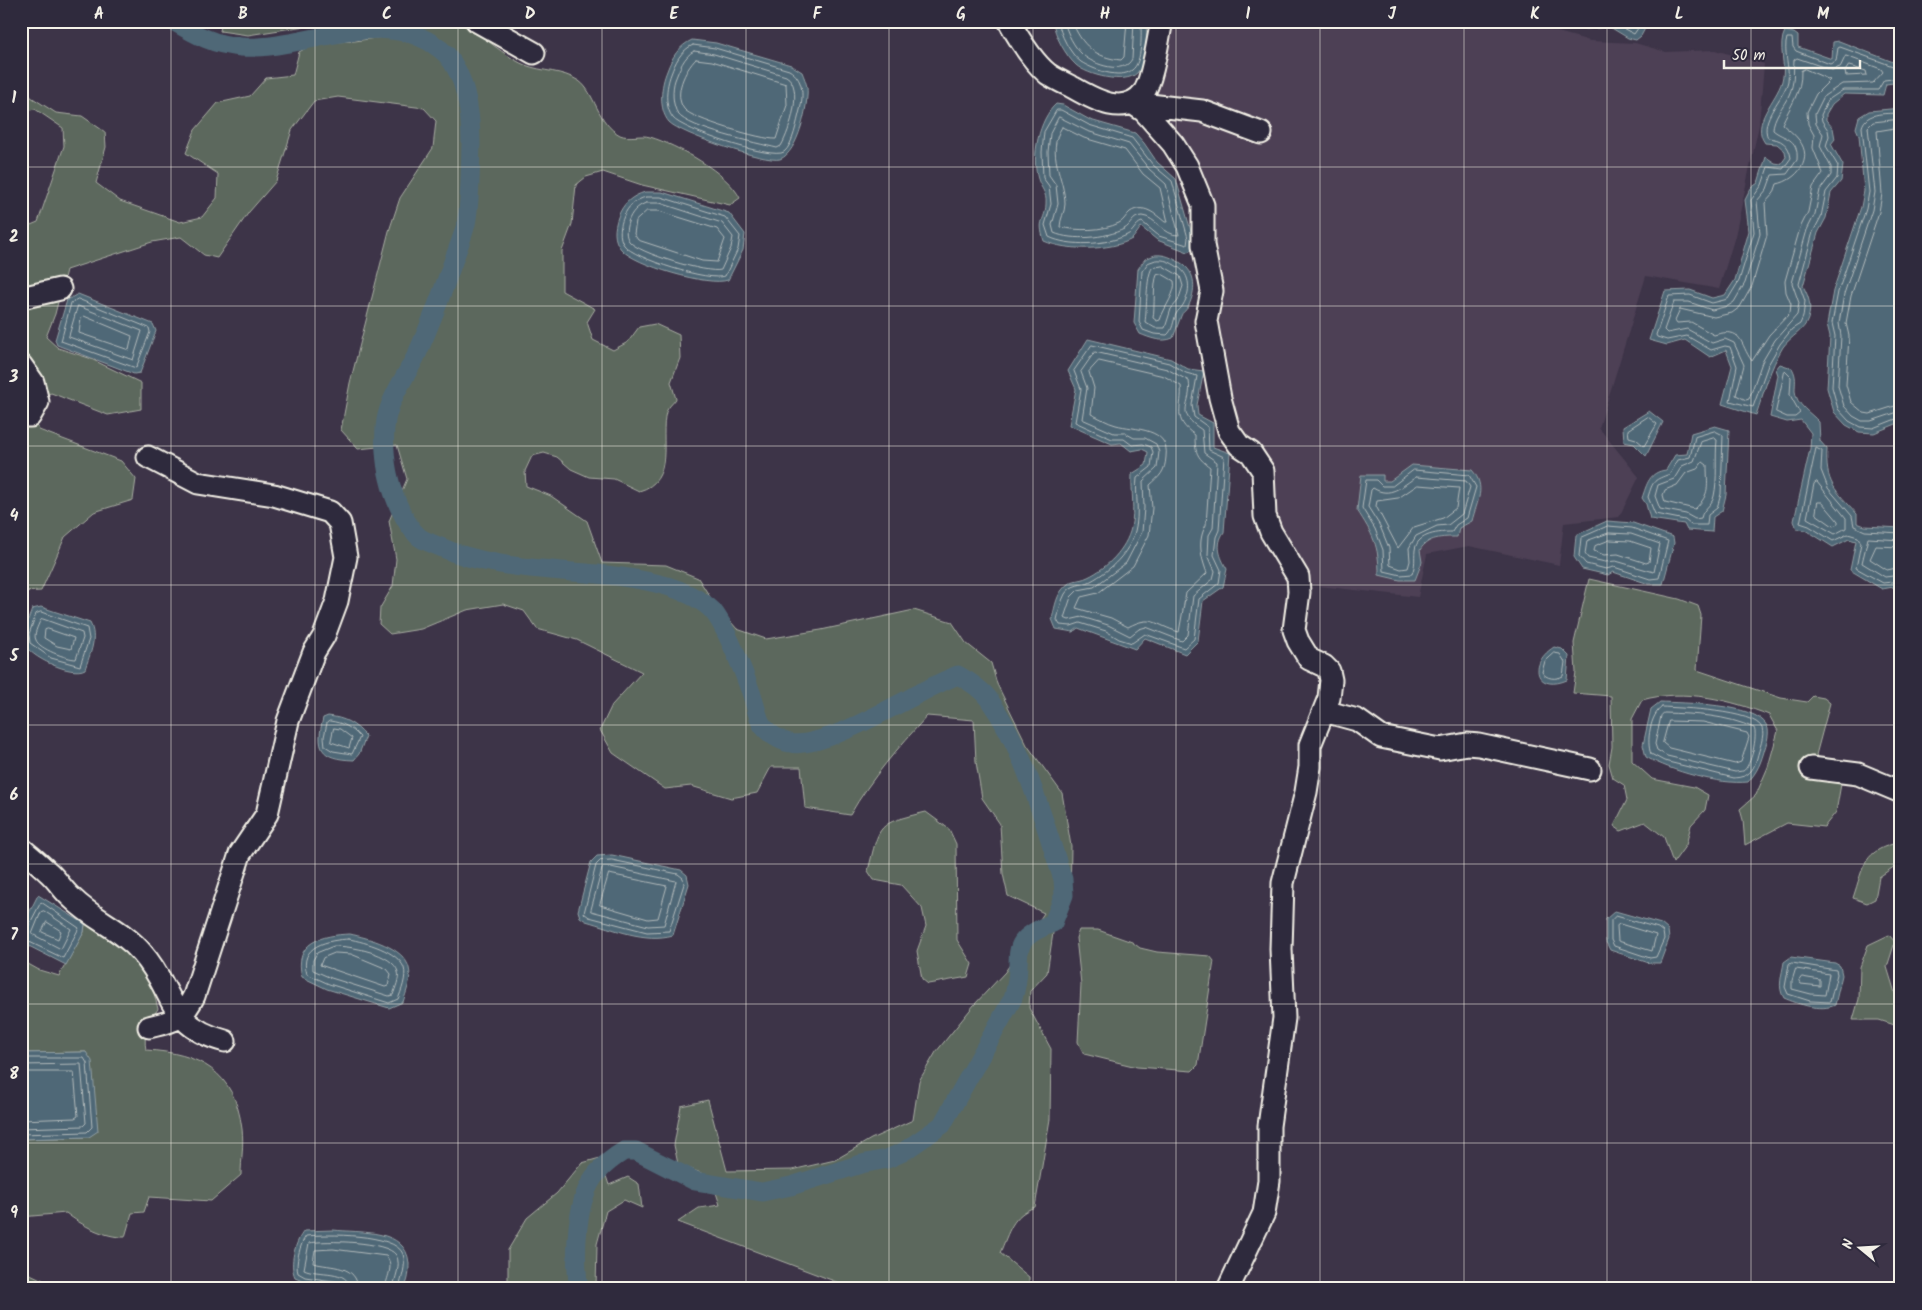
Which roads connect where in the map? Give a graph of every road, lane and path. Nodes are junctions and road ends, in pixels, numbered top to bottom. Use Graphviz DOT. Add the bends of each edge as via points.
graph roads {
  1 [pos="478,21"];
  2 [pos="1009,21"];
  3 [pos="1162,21"];
  4 [pos="534,53"];
  5 [pos="1132,103"];
  6 [pos="1261,133"];
  7 [pos="60,289"];
  8 [pos="21,298"];
  9 [pos="21,365"];
  10 [pos="21,416"];
  11 [pos="148,458"];
  12 [pos="1324,711"];
  13 [pos="1811,768"];
  14 [pos="1590,769"];
  15 [pos="1901,792"];
  16 [pos="21,848"];
  17 [pos="181,1017"];
  18 [pos="149,1027"];
  19 [pos="225,1041"];
  20 [pos="1228,1289"];
  1 -- 4 [label="street"];
  2 -- 5 [label="street" via="1047,73 1099,102"];
  3 -- 5 [label="street" via="1144,91"];
  5 -- 6 [label="street" via="1202,111"];
  5 -- 12 [label="street" via="1144,111 1173,144 1203,205 1203,245 1212,291 1206,321 1220,398 1229,431 1239,445 1251,453 1263,471 1265,516 1298,577 1294,630 1309,659 1329,672 1331,687"];
  7 -- 8 [label="street"];
  9 -- 10 [label="street" via="32,382 38,402 30,416"];
  11 -- 17 [label="street" via="198,483 274,495 330,512 340,523 346,557 337,601 288,721 267,814 240,854 194,996"];
  12 -- 14 [label="street" via="1357,720 1381,737 1440,749 1479,745"];
  12 -- 20 [label="street" via="1310,746 1306,792 1283,883 1284,1018 1269,1126 1269,1181 1264,1213"];
  13 -- 15 [label="street" via="1858,774"];
  16 -- 17 [label="street" via="48,871 73,900 127,938 142,953"];
  17 -- 18 [label="street"];
  17 -- 19 [label="street" via="203,1034"];
}
